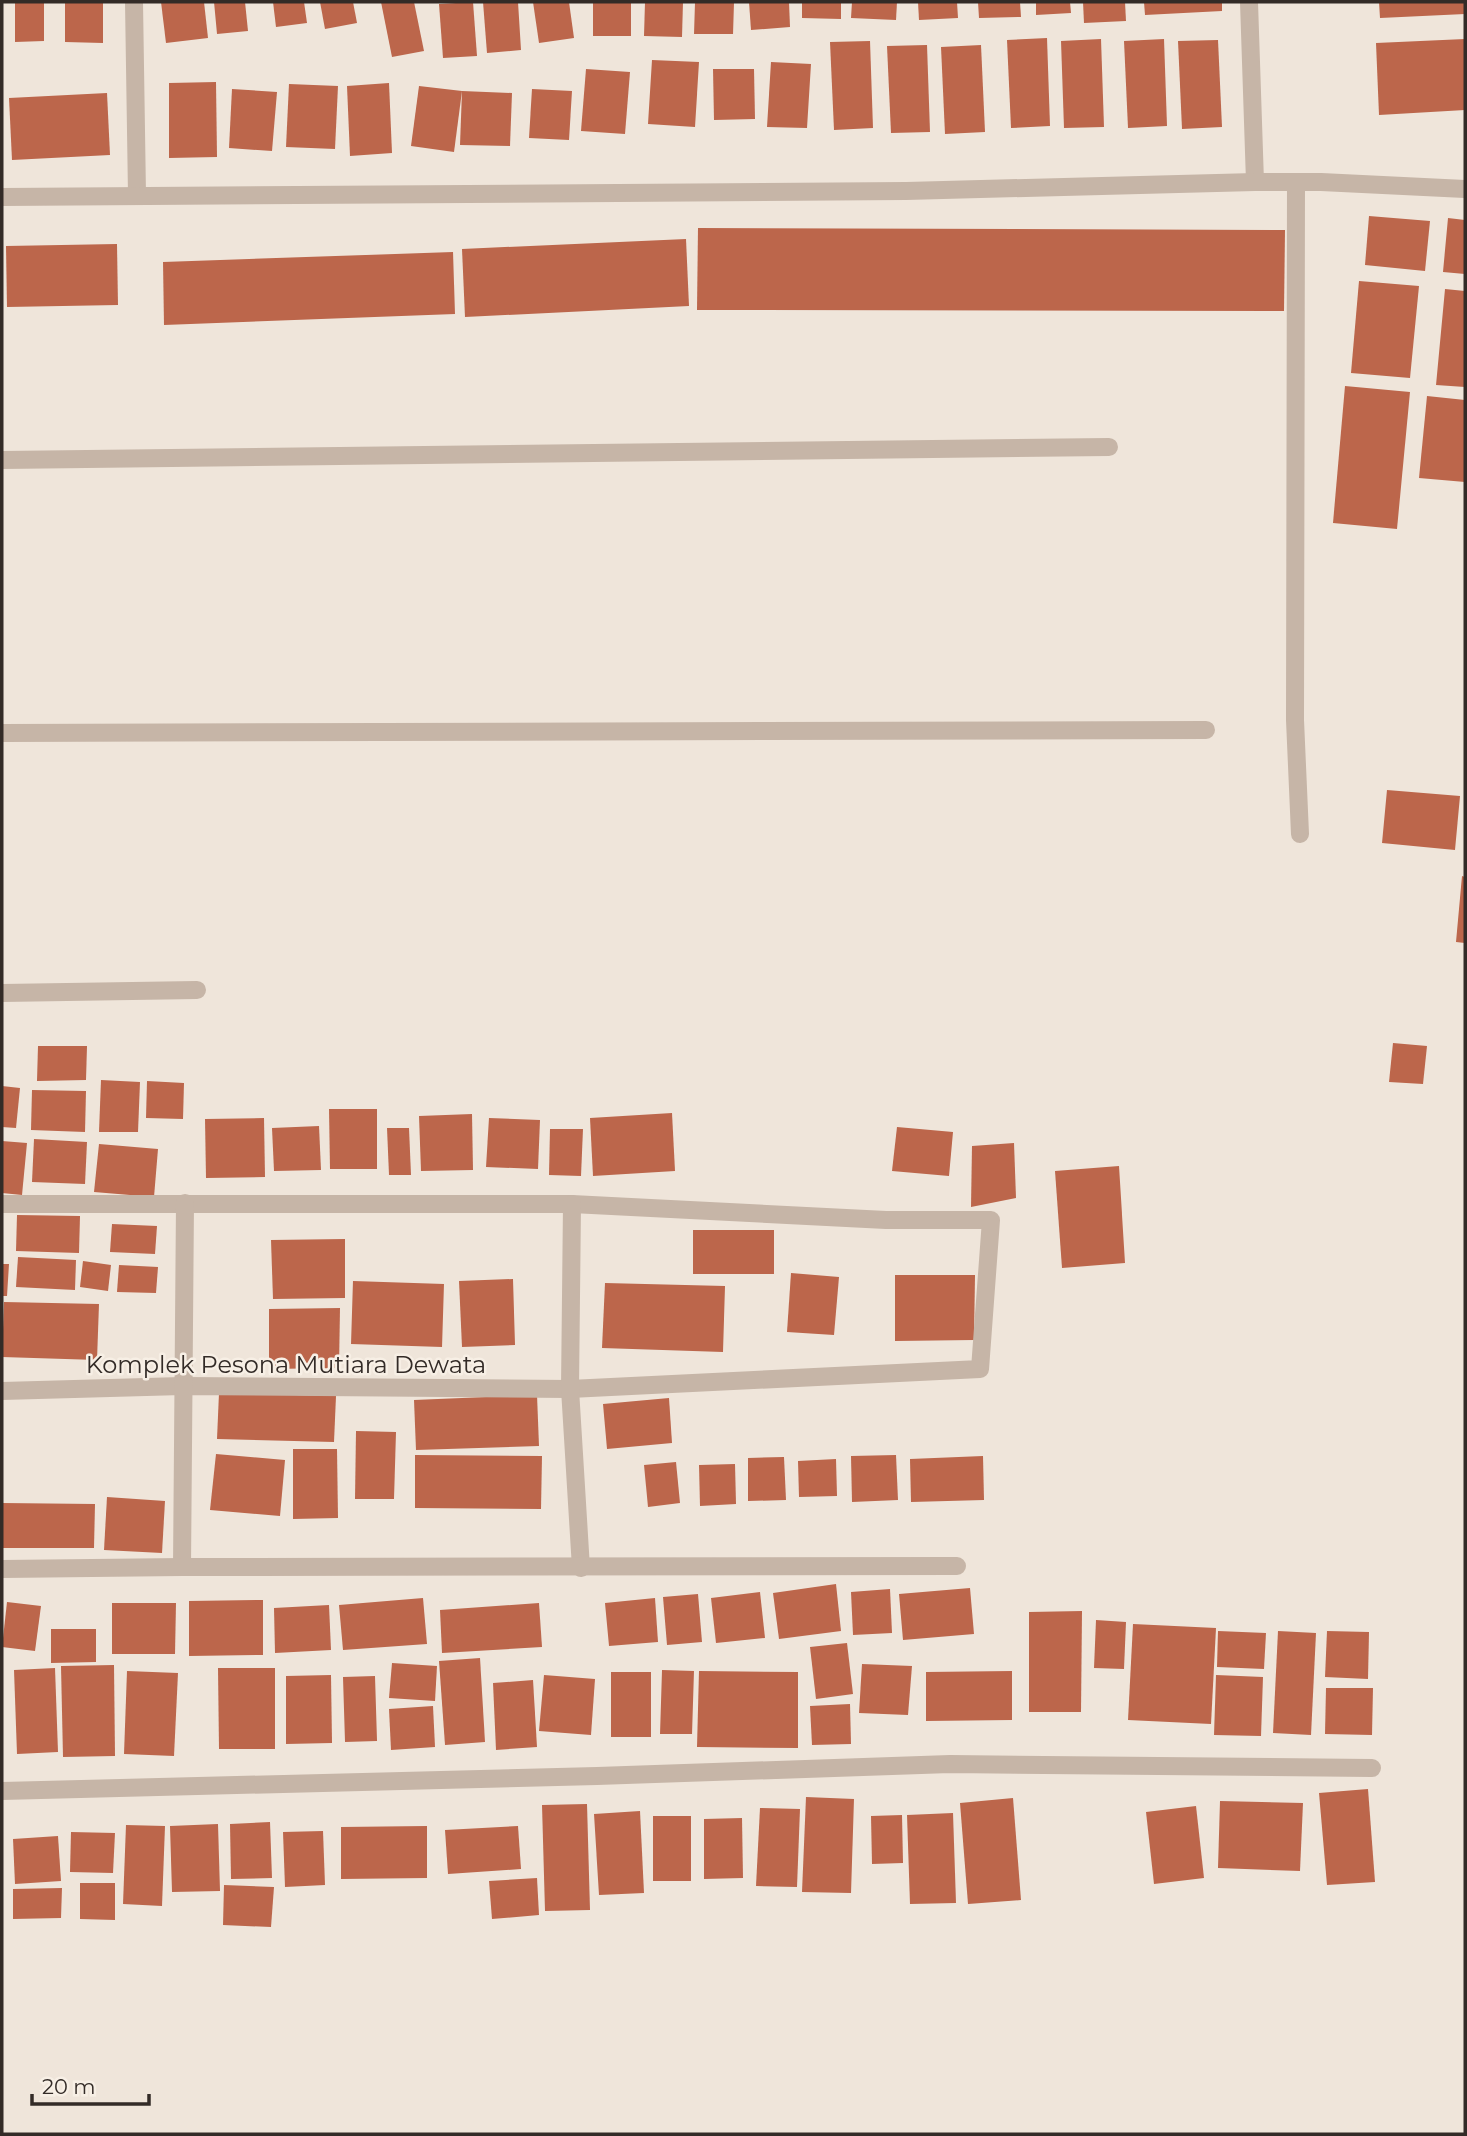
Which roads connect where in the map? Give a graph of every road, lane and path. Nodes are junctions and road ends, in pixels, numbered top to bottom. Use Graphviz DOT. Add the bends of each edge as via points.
graph roads {
  1 [pos="134,2"];
  2 [pos="1249,2"];
  3 [pos="1255,182"];
  4 [pos="1296,183"];
  5 [pos="1465,189"];
  6 [pos="138,195"];
  7 [pos="2,197"];
  8 [pos="1109,447"];
  9 [pos="2,460"];
  10 [pos="1206,730"];
  11 [pos="2,733"];
  12 [pos="1300,834"];
  13 [pos="197,990"];
  14 [pos="2,993"];
  15 [pos="185,1203"];
  16 [pos="572,1204"];
  17 [pos="2,1205"];
  18 [pos="182,1386"];
  19 [pos="570,1389"];
  20 [pos="2,1391"];
  21 [pos="957,1566"];
  22 [pos="182,1567"];
  23 [pos="581,1568"];
  24 [pos="2,1569"];
  25 [pos="1372,1768"];
  26 [pos="2,1791"];
  1 -- 6 [label="street"];
  2 -- 3 [label="street"];
  3 -- 4 [label="street"];
  3 -- 6 [label="street" via="906,191"];
  4 -- 5 [label="street"];
  4 -- 12 [label="street" via="1295,720"];
  6 -- 7 [label="street"];
  8 -- 9 [label="street"];
  10 -- 11 [label="street"];
  13 -- 14 [label="street"];
  15 -- 16 [label="street"];
  15 -- 17 [label="street"];
  15 -- 18 [label="street"];
  16 -- 19 [label="street"];
  16 -- 19 [label="street, Komplek Pesona Mutiara Dewata" via="886,1220 991,1220 980,1369"];
  18 -- 19 [label="street, Komplek Pesona Mutiara Dewata"];
  18 -- 20 [label="street, Komplek Pesona Mutiara Dewata"];
  18 -- 22 [label="street"];
  19 -- 23 [label="street"];
  21 -- 23 [label="street"];
  22 -- 23 [label="street"];
  22 -- 24 [label="street"];
  25 -- 26 [label="street" via="950,1764"];
}
